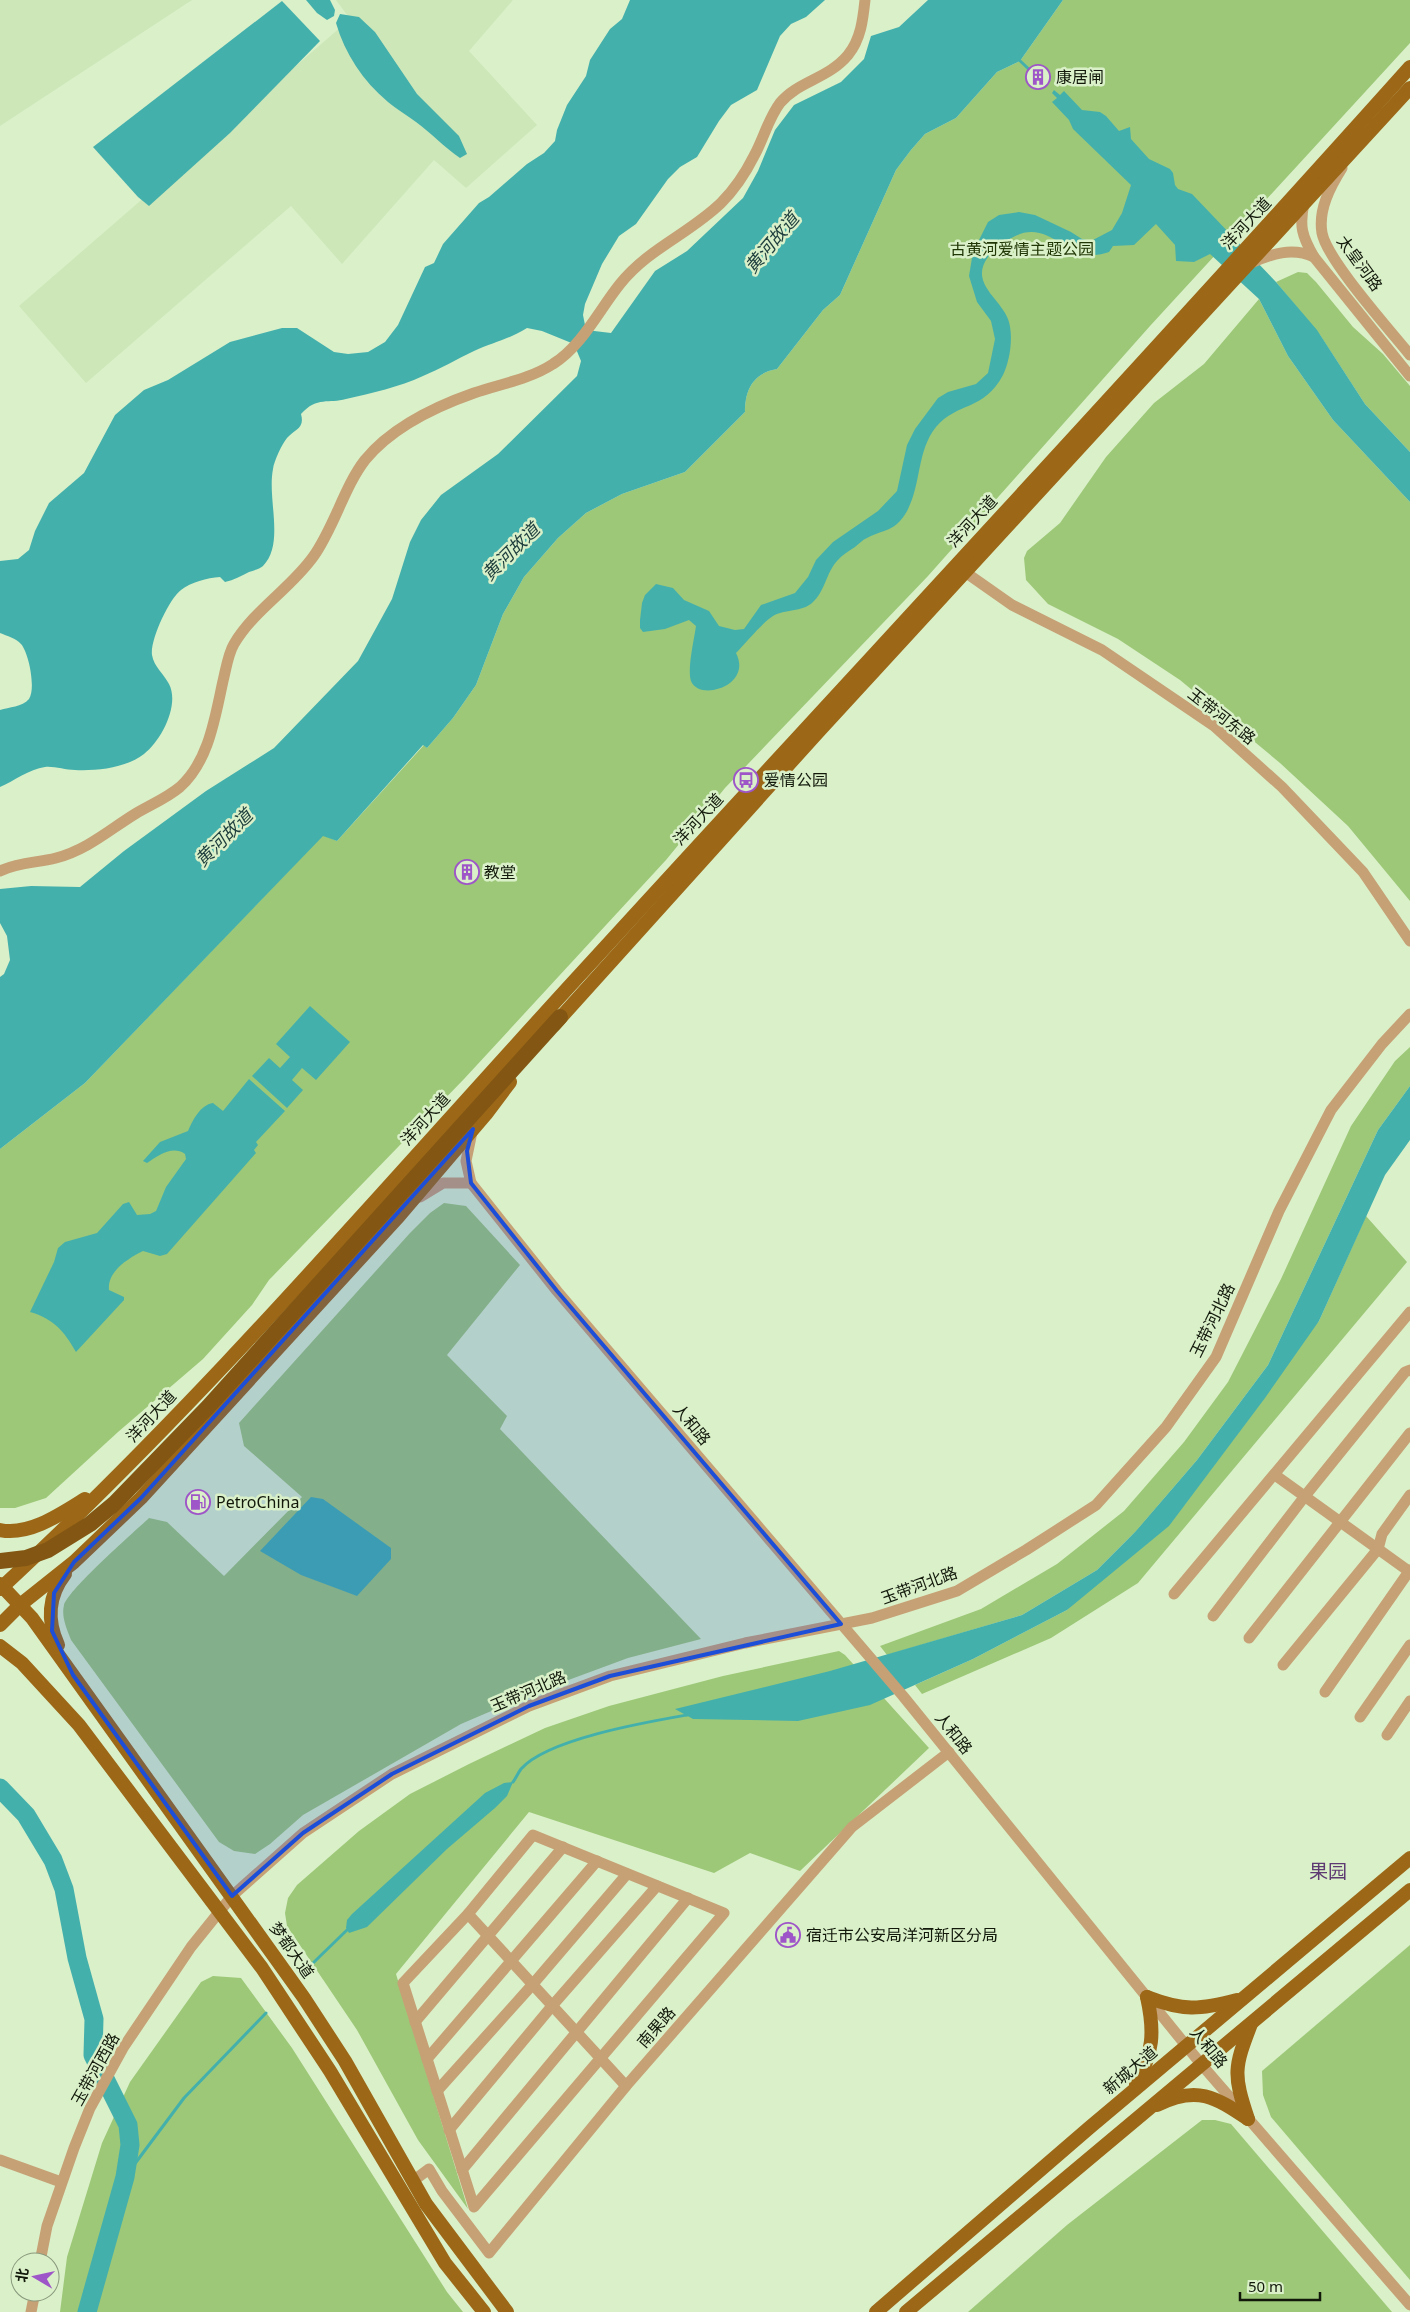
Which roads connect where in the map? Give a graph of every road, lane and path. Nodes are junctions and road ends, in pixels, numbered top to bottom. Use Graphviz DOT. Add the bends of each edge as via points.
graph roads {
  1 [pos="865,0"];
  2 [pos="1410,67"];
  3 [pos="1410,88"];
  4 [pos="1350,154"];
  5 [pos="1309,179"];
  6 [pos="1303,204"];
  7 [pos="1293,214"];
  8 [pos="1314,257"];
  9 [pos="1336,262"];
  10 [pos="1247,264"];
  11 [pos="1410,355"];
  12 [pos="1410,376"];
  13 [pos="965,572"];
  14 [pos="0,871"];
  15 [pos="1410,941"];
  16 [pos="1410,1014"];
  17 [pos="560,1017"];
  18 [pos="472,1122"];
  19 [pos="471,1183"];
  20 [pos="405,1209"];
  21 [pos="1410,1312"];
  22 [pos="1410,1370"];
  23 [pos="1410,1433"];
  24 [pos="1275,1475"];
  25 [pos="107,1486"];
  26 [pos="1410,1495"];
  27 [pos="1305,1496"];
  28 [pos="1340,1522"];
  29 [pos="0,1530"];
  30 [pos="1378,1549"];
  31 [pos="0,1562"];
  32 [pos="74,1562"];
  33 [pos="1410,1571"];
  34 [pos="1,1586"];
  35 [pos="1174,1594"];
  36 [pos="20,1605"];
  37 [pos="1213,1616"];
  38 [pos="32,1618"];
  39 [pos="841,1624"];
  40 [pos="0,1626"];
  41 [pos="1249,1638"];
  42 [pos="1410,1645"];
  43 [pos="0,1646"];
  44 [pos="1283,1666"];
  45 [pos="73,1675"];
  46 [pos="1325,1692"];
  47 [pos="1410,1701"];
  48 [pos="1360,1717"];
  49 [pos="1387,1735"];
  50 [pos="949,1752"];
  51 [pos="563,1847"];
  52 [pos="1410,1858"];
  53 [pos="597,1861"];
  54 [pos="628,1874"];
  55 [pos="657,1886"];
  56 [pos="1410,1890"];
  57 [pos="232,1896"];
  58 [pos="688,1898"];
  59 [pos="219,1911"];
  60 [pos="468,1914"];
  61 [pos="489,1937"];
  62 [pos="510,1960"];
  63 [pos="533,1984"];
  64 [pos="1247,1994"];
  65 [pos="1147,1997"];
  66 [pos="552,2006"];
  67 [pos="1266,2009"];
  68 [pos="415,2022"];
  69 [pos="1252,2022"];
  70 [pos="577,2033"];
  71 [pos="1186,2045"];
  72 [pos="427,2058"];
  73 [pos="601,2059"];
  74 [pos="1201,2064"];
  75 [pos="626,2086"];
  76 [pos="1133,2090"];
  77 [pos="437,2091"];
  78 [pos="1112,2108"];
  79 [pos="1142,2114"];
  80 [pos="1248,2119"];
  81 [pos="1128,2126"];
  82 [pos="449,2130"];
  83 [pos="0,2160"];
  84 [pos="462,2170"];
  85 [pos="413,2181"];
  86 [pos="61,2182"];
  87 [pos="42,2252"];
  88 [pos="1410,2305"];
  89 [pos="484,2312"];
  90 [pos="508,2312"];
  91 [pos="876,2312"];
  92 [pos="906,2312"];
  1 -- 14 [label="street" via="861,29 848,55 819,79 788,95 771,117 755,154 723,201 638,266 569,350 549,367 438,408 392,434 364,462 311,560 253,618 233,646 210,736 194,772 178,788 102,835 87,848"];
  2 -- 5 [label="main road, 洋河大道"];
  3 -- 4 [label="main road, 洋河大道"];
  4 -- 6 [label="main road, 洋河大道"];
  4 -- 9 [label="street, 太皇河路" via="1329,190 1322,217 1324,241"];
  5 -- 6 [label="street"];
  5 -- 7 [label="main road, 洋河大道"];
  6 -- 7 [label="main road, 洋河大道"];
  7 -- 8 [label="street, 太皇河路"];
  7 -- 9 [label="street"];
  7 -- 10 [label="main road, 洋河大道"];
  7 -- 25 [label="main road, 洋河大道" via="552,1005 311,1271"];
  8 -- 10 [label="street" via="1305,253 1276,252"];
  8 -- 12 [label="street, 太皇河路"];
  9 -- 11 [label="street, 太皇河路"];
  10 -- 13 [label="main road, 洋河大道"];
  13 -- 15 [label="street, 玉带河东路" via="1012,605 1102,650 1214,726 1282,787 1363,872"];
  13 -- 17 [label="main road, 洋河大道"];
  16 -- 39 [label="street, 玉带河北路" via="1382,1044 1331,1110 1279,1211 1216,1357 1166,1427 1096,1505 957,1591 872,1618"];
  17 -- 18 [label="highway"];
  18 -- 19 [label="street" via="466,1161"];
  18 -- 20 [label="main road"];
  18 -- 31 [label="highway" via="114,1504 48,1550"];
  19 -- 20 [label="street" via="438,1185"];
  19 -- 39 [label="street, 人和路" via="557,1291"];
  20 -- 32 [label="main road" via="141,1498"];
  21 -- 24 [label="street"];
  22 -- 27 [label="street" via="1405,1372"];
  23 -- 28 [label="street"];
  24 -- 27 [label="street"];
  24 -- 35 [label="street"];
  25 -- 29 [label="main road" via="55,1517 28,1528"];
  25 -- 34 [label="main road, 洋河大道"];
  26 -- 30 [label="street" via="1382,1534"];
  27 -- 28 [label="street"];
  27 -- 37 [label="street"];
  28 -- 30 [label="street"];
  28 -- 41 [label="street"];
  30 -- 33 [label="street"];
  30 -- 44 [label="street"];
  32 -- 36 [label="main road"];
  32 -- 45 [label="main road" via="59,1581 50,1619 52,1631"];
  33 -- 46 [label="street"];
  34 -- 36 [label="main road, 洋河大道"];
  36 -- 38 [label="main road, 洋河大道"];
  36 -- 40 [label="main road"];
  38 -- 45 [label="main road, 梦都大道"];
  39 -- 50 [label="street, 人和路"];
  39 -- 57 [label="street, 玉带河北路" via="745,1643 610,1676 528,1706 392,1774 302,1833"];
  42 -- 48 [label="street"];
  43 -- 59 [label="main road" via="22,1663 80,1725"];
  45 -- 57 [label="main road, 梦都大道"];
  47 -- 49 [label="street"];
  50 -- 65 [label="street, 人和路"];
  50 -- 75 [label="street, 南果路" via="852,1827"];
  51 -- 53 [label="street"];
  51 -- 60 [label="street" via="533,1835"];
  51 -- 61 [label="street"];
  52 -- 64 [label="main road, 新城大道"];
  53 -- 54 [label="street"];
  53 -- 62 [label="street"];
  54 -- 55 [label="street"];
  54 -- 63 [label="street"];
  55 -- 58 [label="street"];
  55 -- 66 [label="street"];
  56 -- 67 [label="main road"];
  57 -- 59 [label="street, 玉带河北路"];
  57 -- 85 [label="main road, 梦都大道" via="345,2061"];
  58 -- 70 [label="street"];
  58 -- 73 [label="street" via="724,1913"];
  59 -- 86 [label="street, 玉带河西路" via="123,2048 90,2108"];
  59 -- 89 [label="main road" via="262,1968 330,2071 445,2263"];
  60 -- 61 [label="street"];
  60 -- 68 [label="street" via="403,1983"];
  61 -- 62 [label="street"];
  61 -- 68 [label="street"];
  62 -- 63 [label="street"];
  62 -- 72 [label="street"];
  63 -- 66 [label="street"];
  63 -- 77 [label="street"];
  64 -- 65 [label="main road" via="1219,2005 1184,2009"];
  64 -- 67 [label="main road"];
  64 -- 71 [label="main road, 新城大道"];
  65 -- 71 [label="street, 人和路"];
  65 -- 76 [label="main road" via="1152,2040 1149,2056"];
  66 -- 70 [label="street"];
  66 -- 82 [label="street"];
  67 -- 69 [label="main road"];
  68 -- 72 [label="street"];
  69 -- 74 [label="main road"];
  69 -- 80 [label="main road" via="1238,2059 1236,2079"];
  70 -- 73 [label="street"];
  70 -- 84 [label="street"];
  71 -- 74 [label="street, 人和路"];
  71 -- 76 [label="main road, 新城大道"];
  72 -- 77 [label="street"];
  73 -- 75 [label="street"];
  73 -- 84 [label="street" via="474,2207"];
  74 -- 79 [label="main road"];
  74 -- 80 [label="street, 人和路"];
  75 -- 85 [label="street, 南果路" via="489,2253 429,2169"];
  76 -- 78 [label="main road, 新城大道"];
  77 -- 82 [label="street"];
  78 -- 81 [label="main road"];
  78 -- 91 [label="main road, 新城大道"];
  79 -- 80 [label="main road" via="1167,2100 1195,2095 1220,2100"];
  79 -- 81 [label="main road"];
  80 -- 88 [label="street, 人和路"];
  81 -- 92 [label="main road"];
  82 -- 84 [label="street"];
  83 -- 86 [label="street"];
  85 -- 90 [label="main road, 梦都大道" via="426,2204"];
  86 -- 87 [label="street, 玉带河西路"];
}
